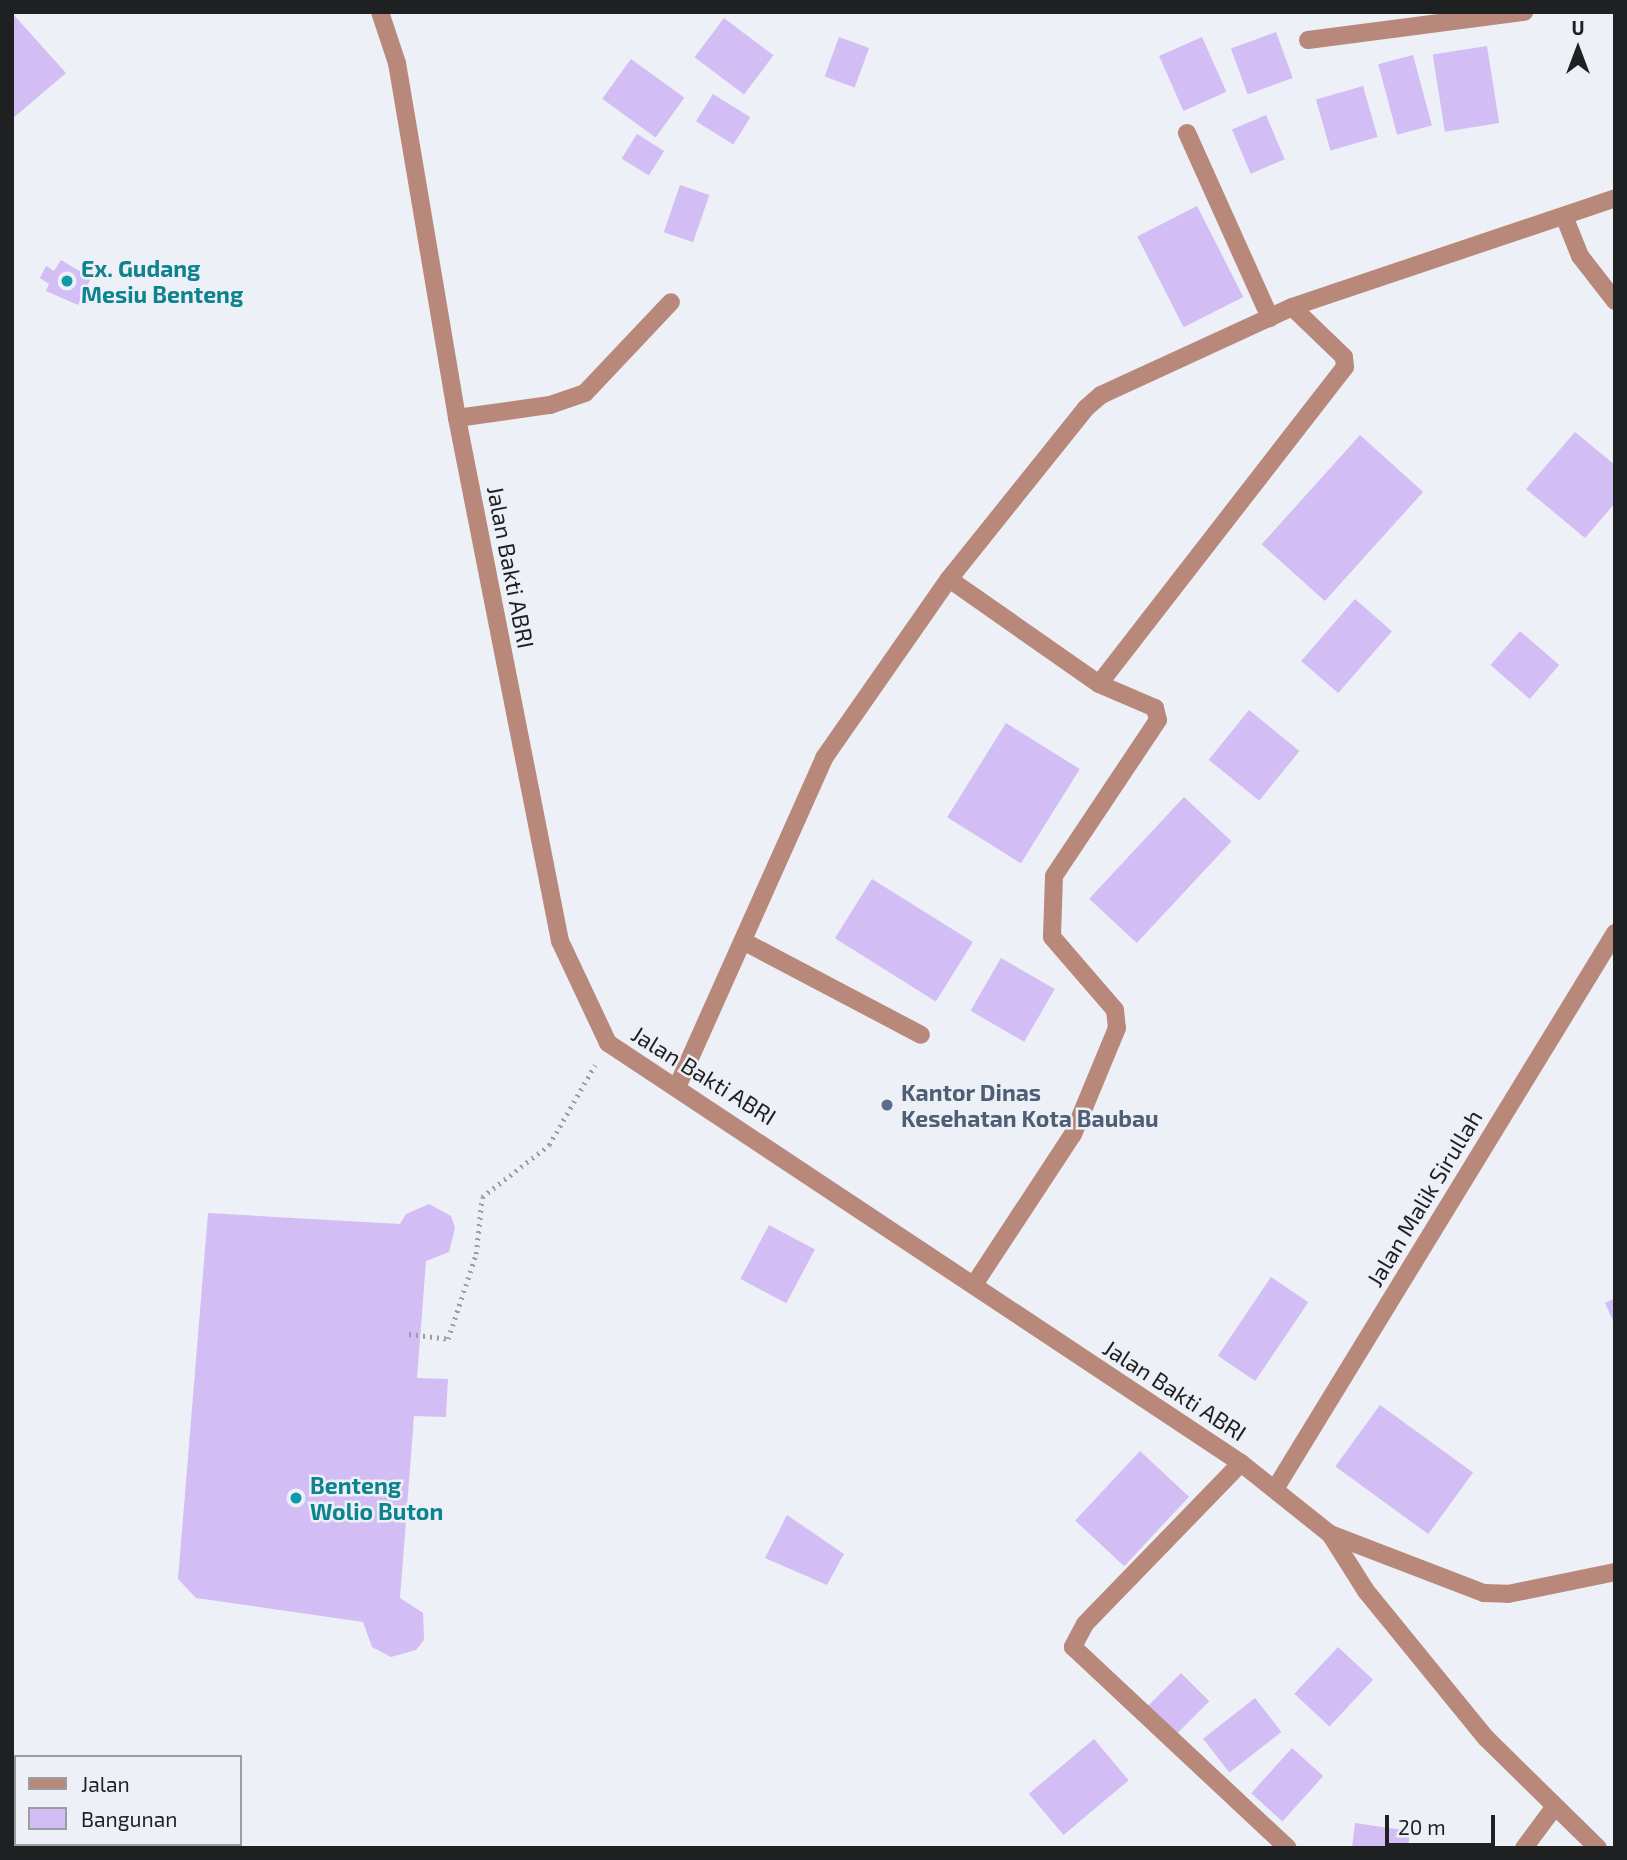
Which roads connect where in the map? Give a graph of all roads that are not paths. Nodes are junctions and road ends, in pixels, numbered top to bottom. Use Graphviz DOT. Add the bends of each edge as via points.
graph roads {
  1 [pos="380,12"];
  2 [pos="1524,12"];
  3 [pos="1308,40"];
  4 [pos="1187,133"];
  5 [pos="1615,198"];
  6 [pos="1564,216"];
  7 [pos="1615,301"];
  8 [pos="671,302"];
  9 [pos="1292,307"];
  10 [pos="1270,318"];
  11 [pos="457,418"];
  12 [pos="949,579"];
  13 [pos="1099,684"];
  14 [pos="1615,933"];
  15 [pos="743,941"];
  16 [pos="921,1035"];
  17 [pos="678,1085"];
  18 [pos="975,1283"];
  19 [pos="1241,1463"];
  20 [pos="1275,1489"];
  21 [pos="1330,1534"];
  22 [pos="1615,1572"];
  23 [pos="1553,1809"];
  24 [pos="1288,1848"];
  25 [pos="1524,1848"];
  26 [pos="1598,1848"];
  1 -- 11 [label="street, Jalan Bakti ABRI" via="397,63"];
  2 -- 3 [label="street"];
  4 -- 10 [label="street"];
  5 -- 6 [label="street"];
  6 -- 7 [label="street" via="1580,256"];
  6 -- 9 [label="street"];
  8 -- 11 [label="street" via="585,393 550,405"];
  9 -- 10 [label="street"];
  9 -- 13 [label="street" via="1344,357 1345,367"];
  10 -- 12 [label="street" via="1101,395"];
  11 -- 17 [label="street, Jalan Bakti ABRI" via="559,941 608,1043"];
  12 -- 13 [label="street"];
  12 -- 15 [label="street" via="824,758"];
  13 -- 18 [label="street" via="1155,708 1156,729 1061,861 1050,926 1057,945 1115,1010 1118,1023 1073,1134"];
  14 -- 20 [label="street, Jalan Malik Sirullah"];
  15 -- 16 [label="street"];
  15 -- 17 [label="street"];
  17 -- 18 [label="street, Jalan Bakti ABRI"];
  18 -- 19 [label="street, Jalan Bakti ABRI"];
  19 -- 20 [label="street, Jalan Bakti ABRI"];
  19 -- 24 [label="street" via="1085,1624 1073,1647"];
  20 -- 21 [label="street, Jalan Bakti ABRI"];
  21 -- 22 [label="street, Jalan Bakti ABRI" via="1484,1593 1508,1594"];
  21 -- 23 [label="street" via="1366,1591"];
  23 -- 25 [label="street"];
  23 -- 26 [label="street"];
}
